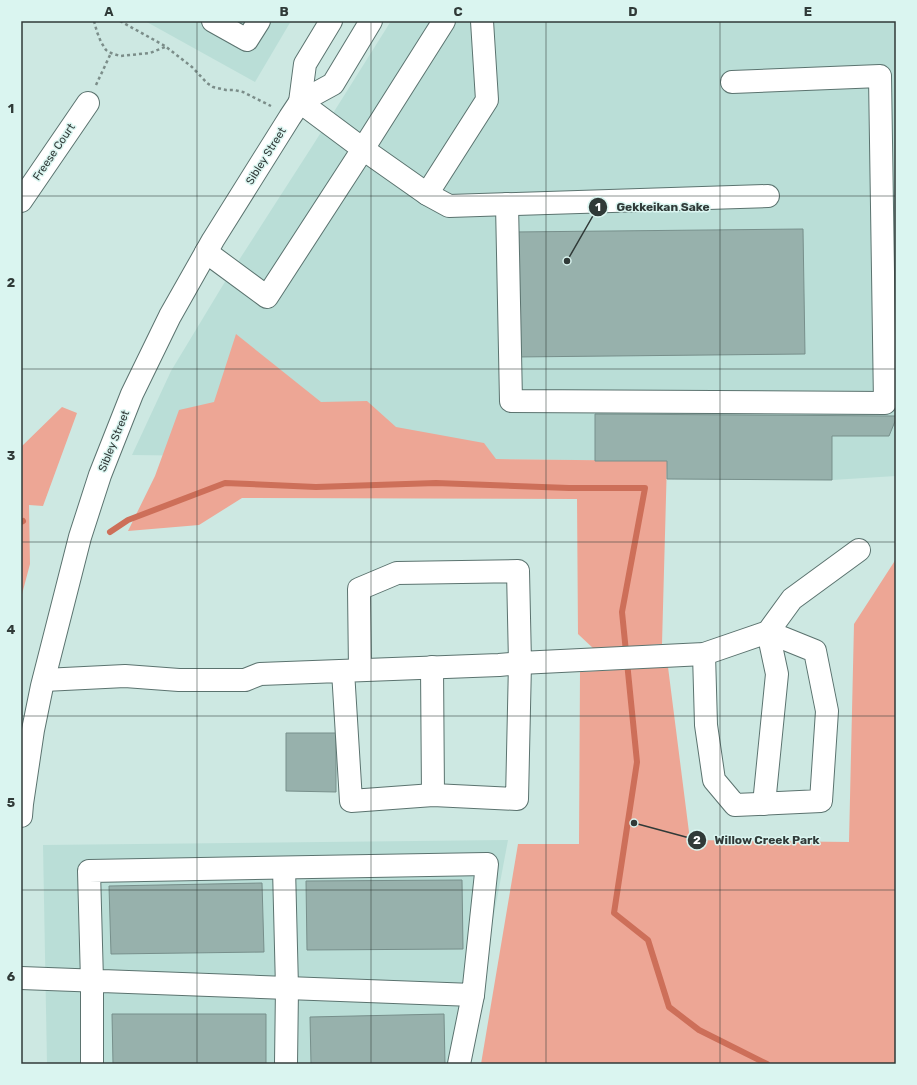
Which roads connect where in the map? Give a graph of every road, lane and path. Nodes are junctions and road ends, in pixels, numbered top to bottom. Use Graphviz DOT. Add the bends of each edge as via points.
graph roads {
  1 [pos="94,21"];
  2 [pos="120,21"];
  3 [pos="213,21"];
  4 [pos="259,21"];
  5 [pos="331,21"];
  6 [pos="371,21"];
  7 [pos="444,21"];
  8 [pos="482,21"];
  9 [pos="165,46"];
  10 [pos="111,53"];
  11 [pos="732,82"];
  12 [pos="88,103"];
  13 [pos="295,110"];
  14 [pos="363,149"];
  15 [pos="427,194"];
  16 [pos="768,196"];
  17 [pos="21,201"];
  18 [pos="507,204"];
  19 [pos="206,252"];
  20 [pos="859,550"];
  21 [pos="768,632"];
  22 [pos="704,654"];
  23 [pos="520,663"];
  24 [pos="432,668"];
  25 [pos="352,670"];
  26 [pos="44,680"];
  27 [pos="433,794"];
  28 [pos="764,804"];
  29 [pos="21,816"];
  30 [pos="284,868"];
  31 [pos="21,978"];
  32 [pos="92,981"];
  33 [pos="287,988"];
  34 [pos="473,995"];
  35 [pos="92,1064"];
  36 [pos="286,1064"];
  37 [pos="459,1064"];
  1 -- 10 [label="path" via="101,42"];
  2 -- 9 [label="path"];
  3 -- 4 [label="street" via="247,40"];
  5 -- 13 [label="street, Sibley Street" via="305,64"];
  6 -- 13 [label="street, Sibley Street" via="333,84"];
  7 -- 14 [label="street"];
  8 -- 15 [label="street" via="487,100"];
  9 -- 10 [label="path" via="150,53 120,56"];
  9 -- 13 [label="path" via="213,88 243,92"];
  10 -- 12 [label="path"];
  11 -- 18 [label="street" via="880,76 885,403 511,401"];
  12 -- 17 [label="street, Freese Court"];
  13 -- 14 [label="street"];
  13 -- 19 [label="street, Sibley Street"];
  14 -- 15 [label="street"];
  14 -- 19 [label="street" via="266,297"];
  15 -- 18 [label="street" via="449,206"];
  16 -- 18 [label="street"];
  19 -- 26 [label="street, Sibley Street" via="170,316 136,387 100,475 80,537"];
  20 -- 21 [label="street" via="792,599"];
  21 -- 22 [label="street"];
  21 -- 28 [label="street" via="777,674"];
  21 -- 28 [label="street" via="816,651 827,711 821,801"];
  22 -- 23 [label="street"];
  22 -- 28 [label="street" via="706,725 714,780 735,805"];
  23 -- 24 [label="street"];
  23 -- 25 [label="street" via="518,571 397,573 359,589"];
  23 -- 27 [label="street" via="517,799"];
  24 -- 25 [label="street"];
  24 -- 27 [label="street"];
  25 -- 26 [label="street" via="260,674 245,680 179,680 124,676"];
  25 -- 27 [label="street" via="351,801"];
  26 -- 29 [label="street, Sibley Street" via="33,730"];
  30 -- 32 [label="street" via="89,871"];
  30 -- 33 [label="street"];
  30 -- 34 [label="street" via="486,864"];
  31 -- 32 [label="street"];
  32 -- 33 [label="street"];
  32 -- 35 [label="street"];
  33 -- 34 [label="street"];
  33 -- 36 [label="street"];
  34 -- 37 [label="street"];
}
